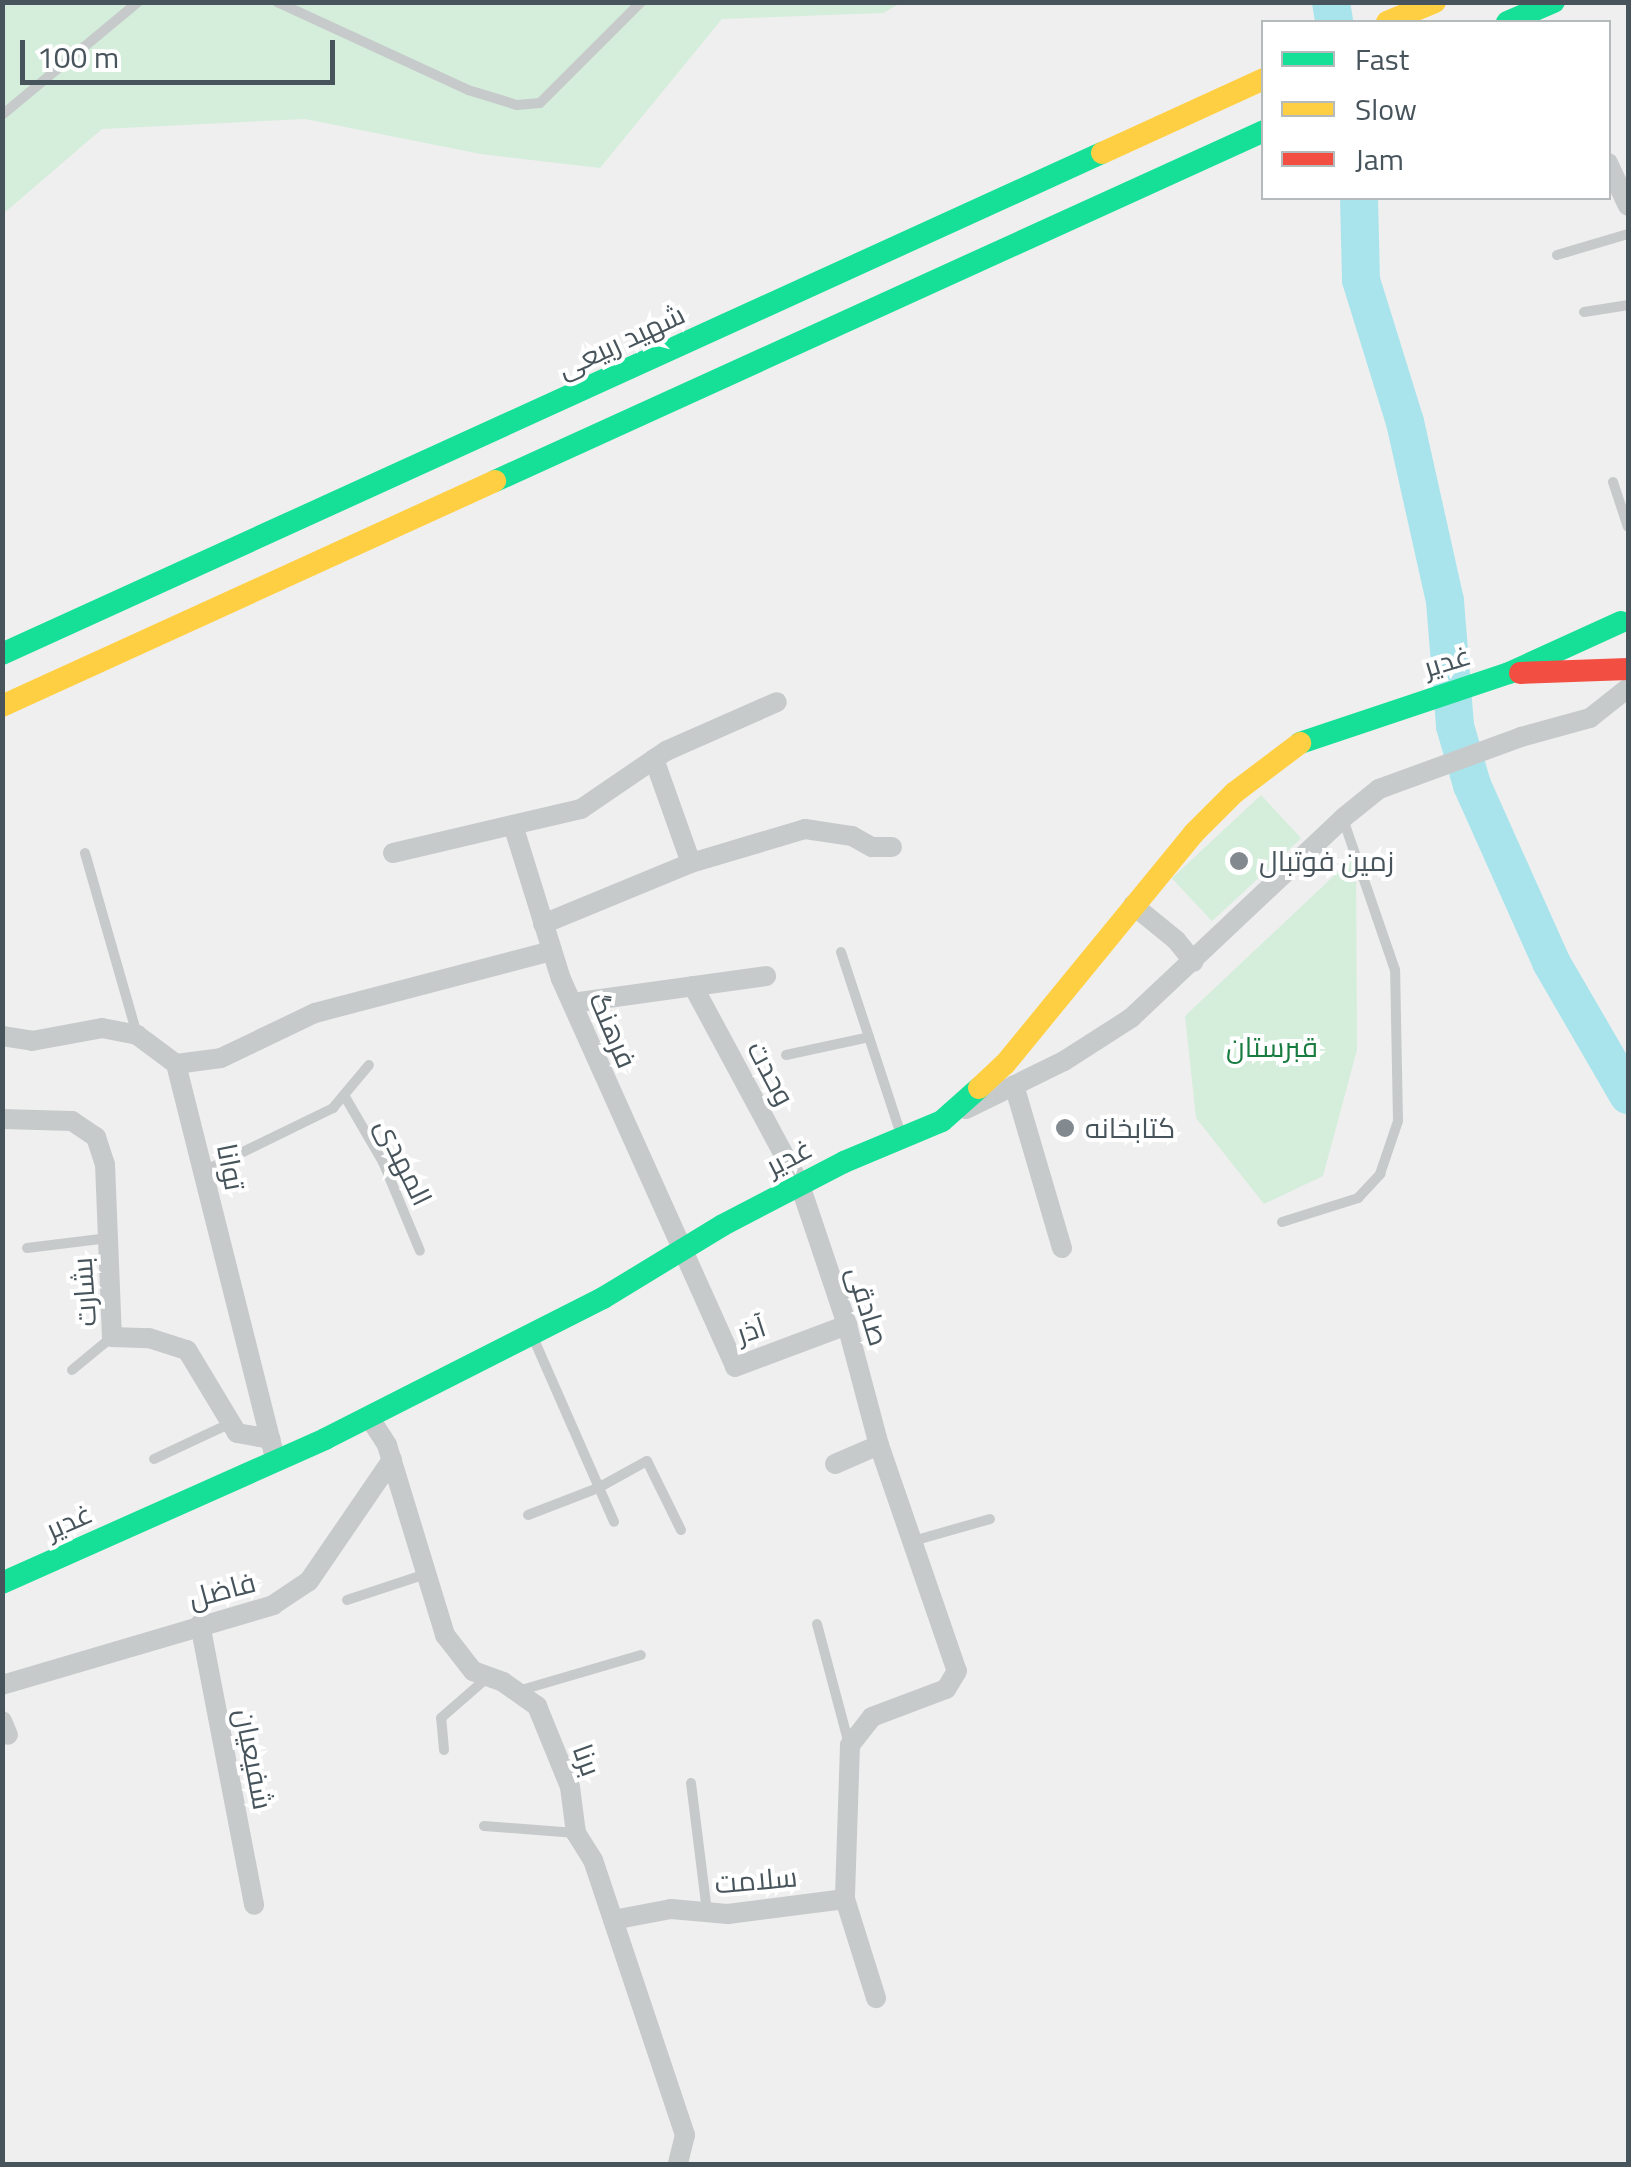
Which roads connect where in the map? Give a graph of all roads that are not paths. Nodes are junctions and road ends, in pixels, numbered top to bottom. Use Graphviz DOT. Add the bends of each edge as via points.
graph roads {
  1 [pos="138,2"];
  2 [pos="277,2"];
  3 [pos="641,2"];
  4 [pos="1435,2"];
  5 [pos="1554,2"];
  6 [pos="1393,20"];
  7 [pos="1511,20"];
  8 [pos="1261,80"];
  9 [pos="2,115"];
  10 [pos="1261,133"];
  11 [pos="1611,169"];
  12 [pos="1628,206"];
  13 [pos="1628,234"];
  14 [pos="1557,255"];
  15 [pos="1628,305"];
  16 [pos="1584,312"];
  17 [pos="439,458"];
  18 [pos="386,482"];
  19 [pos="1612,482"];
  20 [pos="454,499"];
  21 [pos="401,520"];
  22 [pos="1628,527"];
  23 [pos="1625,616"];
  24 [pos="2,654"];
  25 [pos="1628,668"];
  26 [pos="1509,673"];
  27 [pos="1628,688"];
  28 [pos="777,702"];
  29 [pos="2,706"];
  30 [pos="654,759"];
  31 [pos="1343,818"];
  32 [pos="513,825"];
  33 [pos="892,848"];
  34 [pos="85,853"];
  35 [pos="393,853"];
  36 [pos="690,863"];
  37 [pos="1133,905"];
  38 [pos="543,924"];
  39 [pos="552,952"];
  40 [pos="841,952"];
  41 [pos="1194,962"];
  42 [pos="766,976"];
  43 [pos="693,986"];
  44 [pos="572,1003"];
  45 [pos="137,1035"];
  46 [pos="2,1036"];
  47 [pos="869,1038"];
  48 [pos="786,1055"];
  49 [pos="176,1064"];
  50 [pos="368,1065"];
  51 [pos="1014,1086"];
  52 [pos="344,1094"];
  53 [pos="2,1119"];
  54 [pos="942,1121"];
  55 [pos="903,1138"];
  56 [pos="204,1171"];
  57 [pos="800,1185"];
  58 [pos="1282,1222"];
  59 [pos="108,1238"];
  60 [pos="27,1248"];
  61 [pos="1062,1248"];
  62 [pos="682,1250"];
  63 [pos="420,1251"];
  64 [pos="846,1324"];
  65 [pos="531,1334"];
  66 [pos="112,1337"];
  67 [pos="72,1370"];
  68 [pos="370,1417"];
  69 [pos="231,1423"];
  70 [pos="879,1445"];
  71 [pos="273,1450"];
  72 [pos="154,1458"];
  73 [pos="392,1460"];
  74 [pos="835,1464"];
  75 [pos="598,1488"];
  76 [pos="528,1515"];
  77 [pos="990,1520"];
  78 [pos="614,1522"];
  79 [pos="680,1530"];
  80 [pos="913,1541"];
  81 [pos="426,1574"];
  82 [pos="2,1583"];
  83 [pos="347,1600"];
  84 [pos="200,1624"];
  85 [pos="817,1624"];
  86 [pos="641,1655"];
  87 [pos="489,1676"];
  88 [pos="2,1685"];
  89 [pos="516,1691"];
  90 [pos="850,1745"];
  91 [pos="444,1750"];
  92 [pos="690,1783"];
  93 [pos="484,1826"];
  94 [pos="576,1833"];
  95 [pos="845,1899"];
  96 [pos="254,1906"];
  97 [pos="707,1912"];
  98 [pos="613,1920"];
  99 [pos="876,1998"];
  100 [pos="678,2164"];
  1 -- 9 [label="lane"];
  2 -- 3 [label="lane" via="517,106 540,103"];
  4 -- 6 [label="main road"];
  5 -- 7 [label="main road"];
  8 -- 17 [label="main road, شهید ربیعی"];
  10 -- 20 [label="main road"];
  11 -- 12 [label="street"];
  13 -- 14 [label="lane"];
  15 -- 16 [label="lane"];
  17 -- 18 [label="main road, شهید ربیعی"];
  17 -- 20 [label="main road"];
  18 -- 21 [label="main road"];
  18 -- 24 [label="main road, شهید ربیعی"];
  19 -- 22 [label="lane"];
  20 -- 21 [label="main road"];
  21 -- 29 [label="main road"];
  23 -- 25 [label="main road" via="1618,647"];
  23 -- 26 [label="main road"];
  25 -- 26 [label="main road"];
  26 -- 37 [label="main road, غدیر" via="1302,742 1234,793"];
  27 -- 31 [label="street" via="1590,718 1380,789"];
  28 -- 30 [label="street"];
  30 -- 32 [label="street" via="581,810"];
  30 -- 36 [label="street"];
  31 -- 41 [label="street"];
  31 -- 58 [label="lane" via="1396,970 1398,1121 1380,1174 1358,1198"];
  32 -- 35 [label="street"];
  32 -- 38 [label="street, فرهنگ"];
  33 -- 36 [label="street" via="806,829"];
  34 -- 45 [label="lane"];
  36 -- 38 [label="street"];
  37 -- 41 [label="street"];
  37 -- 54 [label="main road, غدیر" via="1005,1064"];
  38 -- 39 [label="street, فرهنگ"];
  39 -- 44 [label="street, فرهنگ"];
  39 -- 49 [label="street" via="315,1013 221,1058"];
  40 -- 47 [label="lane"];
  41 -- 51 [label="street" via="1131,1018"];
  42 -- 43 [label="street"];
  43 -- 44 [label="street"];
  43 -- 57 [label="street, وحدت"];
  44 -- 62 [label="street, فرهنگ"];
  45 -- 46 [label="street" via="102,1028 32,1041"];
  45 -- 49 [label="street"];
  47 -- 48 [label="lane"];
  47 -- 55 [label="lane"];
  49 -- 56 [label="street, توانا"];
  50 -- 52 [label="lane, المهدی"];
  51 -- 54 [label="street"];
  51 -- 61 [label="street"];
  52 -- 56 [label="lane, المهدی" via="333,1108"];
  52 -- 63 [label="lane, المهدی" via="383,1162"];
  53 -- 59 [label="street, بشارت" via="72,1121 96,1136 105,1164"];
  54 -- 55 [label="main road, غدیر"];
  55 -- 57 [label="main road, غدیر"];
  56 -- 71 [label="street, توانا"];
  57 -- 62 [label="main road, غدیر"];
  57 -- 64 [label="street, صادقی"];
  59 -- 60 [label="lane"];
  59 -- 66 [label="street, بشارت"];
  62 -- 64 [label="street, آذر" via="734,1367"];
  62 -- 65 [label="main road, غدیر"];
  64 -- 70 [label="street, صادقی"];
  65 -- 68 [label="main road, غدیر"];
  65 -- 75 [label="lane"];
  66 -- 67 [label="lane"];
  66 -- 69 [label="street, بشارت" via="149,1338 187,1350"];
  68 -- 71 [label="main road, غدیر"];
  68 -- 73 [label="street, برنا"];
  69 -- 71 [label="street" via="236,1433"];
  69 -- 72 [label="lane"];
  70 -- 74 [label="street"];
  70 -- 80 [label="street, صادقی"];
  71 -- 82 [label="main road, غدیر"];
  73 -- 81 [label="street, برنا"];
  73 -- 84 [label="street, فاضل" via="309,1582 274,1606"];
  75 -- 76 [label="lane"];
  75 -- 78 [label="lane"];
  75 -- 79 [label="lane" via="646,1461"];
  77 -- 80 [label="lane"];
  80 -- 90 [label="street, صادقی" via="957,1670 946,1688 872,1717"];
  81 -- 83 [label="lane"];
  81 -- 87 [label="street, برنا" via="445,1635 474,1670"];
  84 -- 88 [label="street, فاضل"];
  84 -- 96 [label="street, شفیعیان"];
  85 -- 90 [label="lane"];
  86 -- 89 [label="lane"];
  87 -- 89 [label="street, برنا"];
  87 -- 91 [label="lane" via="441,1718"];
  89 -- 94 [label="street, برنا" via="537,1706 570,1788"];
  90 -- 95 [label="street"];
  92 -- 97 [label="lane"];
  93 -- 94 [label="lane"];
  94 -- 98 [label="street, برنا"];
  95 -- 97 [label="street, سلامت"];
  95 -- 99 [label="street"];
  97 -- 98 [label="street, سلامت" via="671,1909"];
  98 -- 100 [label="street, برنا" via="685,2135"];
}
